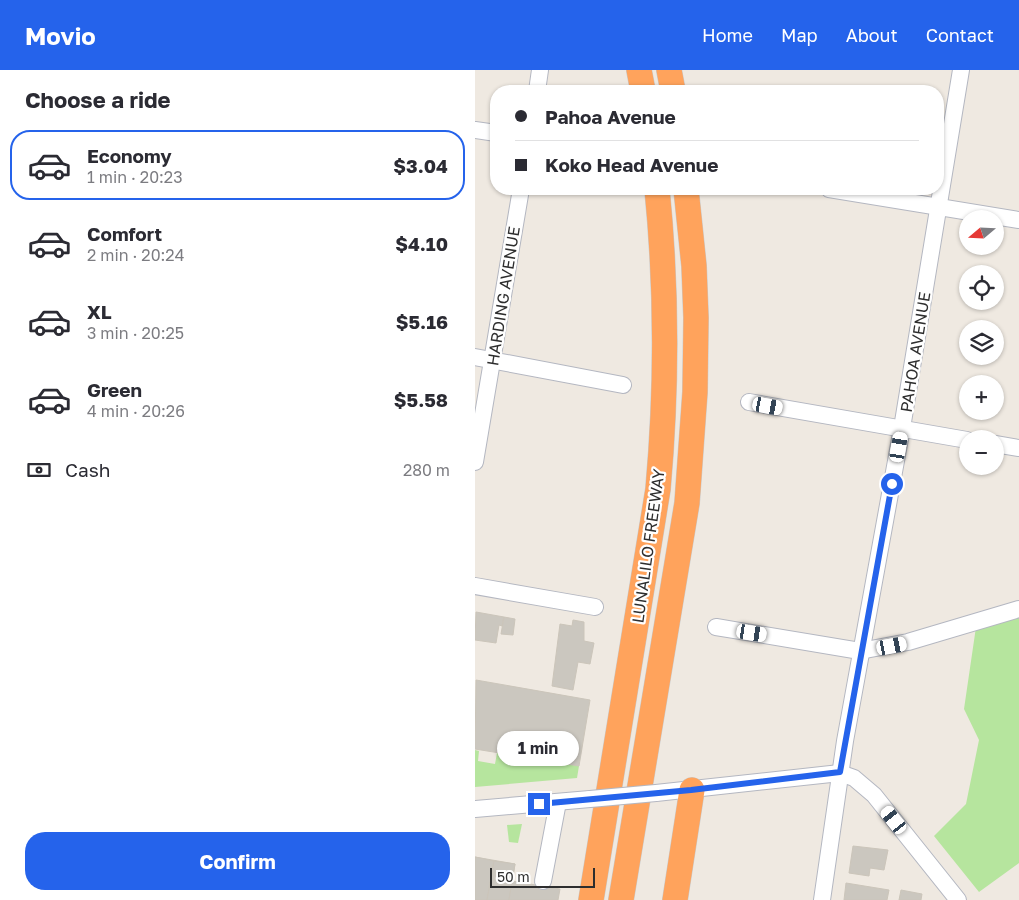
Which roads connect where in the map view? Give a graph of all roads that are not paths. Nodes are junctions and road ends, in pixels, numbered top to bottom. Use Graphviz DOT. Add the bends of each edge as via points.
graph roads {
  1 [pos="540,70"];
  2 [pos="639,70"];
  3 [pos="669,70"];
  4 [pos="961,70"];
  5 [pos="538,85"];
  6 [pos="642,85"];
  7 [pos="672,85"];
  8 [pos="475,130"];
  9 [pos="490,132"];
  10 [pos="944,176"];
  11 [pos="520,195"];
  12 [pos="658,195"];
  13 [pos="687,195"];
  14 [pos="866,195"];
  15 [pos="941,195"];
  16 [pos="939,207"];
  17 [pos="1019,220"];
  18 [pos="475,357"];
  19 [pos="492,360"];
  20 [pos="623,385"];
  21 [pos="749,402"];
  22 [pos="902,428"];
  23 [pos="959,439"];
  24 [pos="1004,446"];
  25 [pos="1019,448"];
  26 [pos="475,462"];
  27 [pos="475,586"];
  28 [pos="595,607"];
  29 [pos="1019,609"];
  30 [pos="716,627"];
  31 [pos="860,651"];
  32 [pos="840,772"];
  33 [pos="691,790"];
  34 [pos="558,802"];
  35 [pos="475,809"];
  36 [pos="543,881"];
  37 [pos="591,900"];
  38 [pos="621,900"];
  39 [pos="675,900"];
  40 [pos="822,900"];
  41 [pos="957,900"];
  1 -- 5 [label="street"];
  2 -- 6 [label="highway"];
  3 -- 7 [label="highway"];
  4 -- 10 [label="street, PAHOA AVENUE"];
  8 -- 9 [label="street"];
  11 -- 19 [label="street, HARDING AVENUE"];
  12 -- 37 [label="highway, LUNALILO FREEWAY" via="666,338 658,490"];
  13 -- 38 [label="highway, LUNALILO FREEWAY" via="696,318 695,392 687,503"];
  14 -- 16 [label="street"];
  15 -- 16 [label="street, PAHOA AVENUE"];
  16 -- 17 [label="street"];
  16 -- 22 [label="street, PAHOA AVENUE"];
  18 -- 19 [label="street"];
  19 -- 20 [label="street"];
  19 -- 26 [label="street, HARDING AVENUE"];
  21 -- 22 [label="street"];
  22 -- 23 [label="street"];
  22 -- 31 [label="street, PAHOA AVENUE"];
  24 -- 25 [label="street"];
  27 -- 28 [label="street"];
  29 -- 31 [label="street" via="908,642"];
  30 -- 31 [label="street"];
  31 -- 32 [label="street, PAHOA AVENUE"];
  32 -- 33 [label="street"];
  32 -- 40 [label="street, PAHOA AVENUE"];
  32 -- 41 [label="street" via="854,778 874,795"];
  33 -- 34 [label="street, bridge"];
  33 -- 39 [label="highway"];
  34 -- 35 [label="street"];
  34 -- 36 [label="street"];
}
